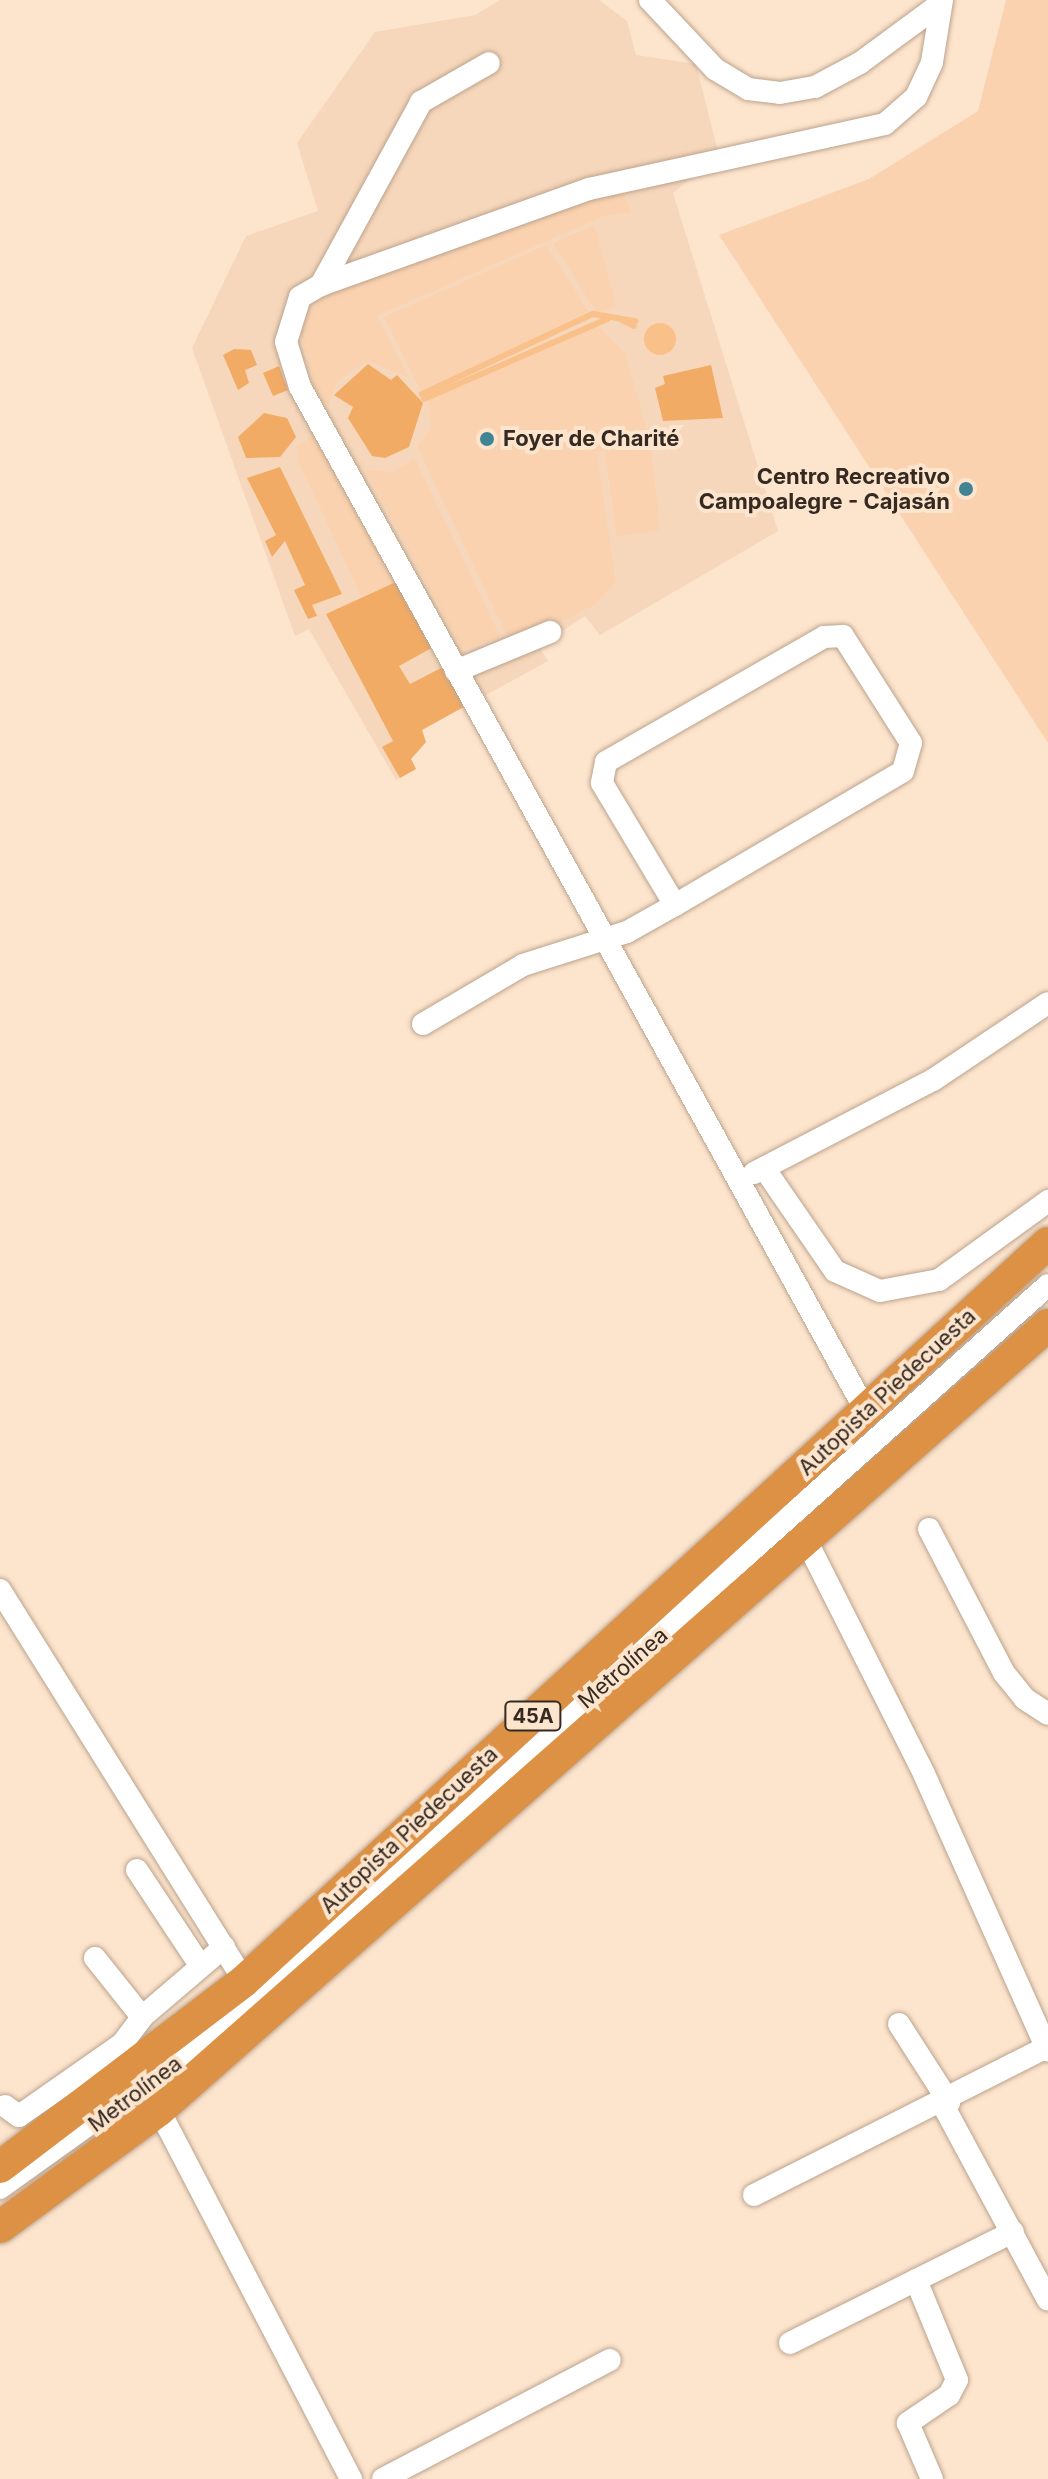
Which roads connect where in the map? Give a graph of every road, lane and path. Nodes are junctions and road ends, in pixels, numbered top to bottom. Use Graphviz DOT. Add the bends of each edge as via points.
graph roads {
  1 [pos="650,0"];
  2 [pos="941,2"];
  3 [pos="489,63"];
  4 [pos="321,285"];
  5 [pos="550,632"];
  6 [pos="456,671"];
  7 [pos="675,905"];
  8 [pos="606,942"];
  9 [pos="1048,1003"];
  10 [pos="423,1024"];
  11 [pos="764,1168"];
  12 [pos="738,1181"];
  13 [pos="1048,1201"];
  14 [pos="1048,1243"];
  15 [pos="1048,1285"];
  16 [pos="1048,1303"];
  17 [pos="1048,1325"];
  18 [pos="866,1411"];
  19 [pos="929,1529"];
  20 [pos="806,1540"];
  21 [pos="0,1590"];
  22 [pos="1048,1714"];
  23 [pos="137,1870"];
  24 [pos="224,1947"];
  25 [pos="95,1958"];
  26 [pos="198,1962"];
  27 [pos="244,1981"];
  28 [pos="142,2017"];
  29 [pos="899,2024"];
  30 [pos="1046,2050"];
  31 [pos="946,2104"];
  32 [pos="5,2106"];
  33 [pos="159,2110"];
  34 [pos="0,2167"];
  35 [pos="0,2188"];
  36 [pos="754,2195"];
  37 [pos="0,2200"];
  38 [pos="0,2227"];
  39 [pos="1013,2232"];
  40 [pos="916,2280"];
  41 [pos="1048,2300"];
  42 [pos="790,2343"];
  43 [pos="610,2360"];
  44 [pos="351,2479"];
  45 [pos="383,2479"];
  46 [pos="932,2479"];
  1 -- 2 [label="street" via="715,69 748,89 780,93 815,87 860,63"];
  2 -- 4 [label="street" via="922,85 885,124 589,189"];
  3 -- 4 [label="street" via="421,102"];
  4 -- 6 [label="street" via="300,297 289,319 289,366"];
  5 -- 6 [label="street"];
  6 -- 8 [label="street"];
  7 -- 7 [label="street" via="908,765 911,743 843,636 824,637 606,762 602,783"];
  7 -- 8 [label="street"];
  8 -- 10 [label="street" via="523,965"];
  8 -- 12 [label="street"];
  9 -- 11 [label="street" via="933,1080"];
  11 -- 12 [label="street"];
  11 -- 13 [label="street" via="835,1271 880,1291 939,1280"];
  12 -- 18 [label="street"];
  14 -- 18 [label="highway, Autopista Piedecuesta / 45A"];
  15 -- 35 [label="street, Metrolínea" via="201,2044"];
  16 -- 37 [label="street, Metrolínea" via="151,2093"];
  17 -- 20 [label="highway, Autopista Piedecuesta / 45A"];
  18 -- 27 [label="highway, Autopista Piedecuesta / 45A"];
  19 -- 22 [label="street" via="1004,1673"];
  20 -- 30 [label="street" via="904,1731"];
  20 -- 33 [label="highway, Autopista Piedecuesta / 45A"];
  21 -- 24 [label="street"];
  23 -- 26 [label="street"];
  24 -- 26 [label="street"];
  24 -- 27 [label="street"];
  25 -- 28 [label="street"];
  26 -- 28 [label="street"];
  27 -- 34 [label="highway, Autopista Piedecuesta / 45A"];
  28 -- 32 [label="street" via="122,2044 19,2116"];
  29 -- 31 [label="street"];
  30 -- 31 [label="street"];
  31 -- 36 [label="street"];
  31 -- 39 [label="street"];
  33 -- 38 [label="highway, Autopista Piedecuesta / 45A"];
  33 -- 44 [label="street"];
  39 -- 40 [label="street"];
  39 -- 41 [label="street"];
  40 -- 42 [label="street"];
  40 -- 46 [label="street" via="957,2380 949,2395 908,2423"];
  43 -- 45 [label="street"];
}
